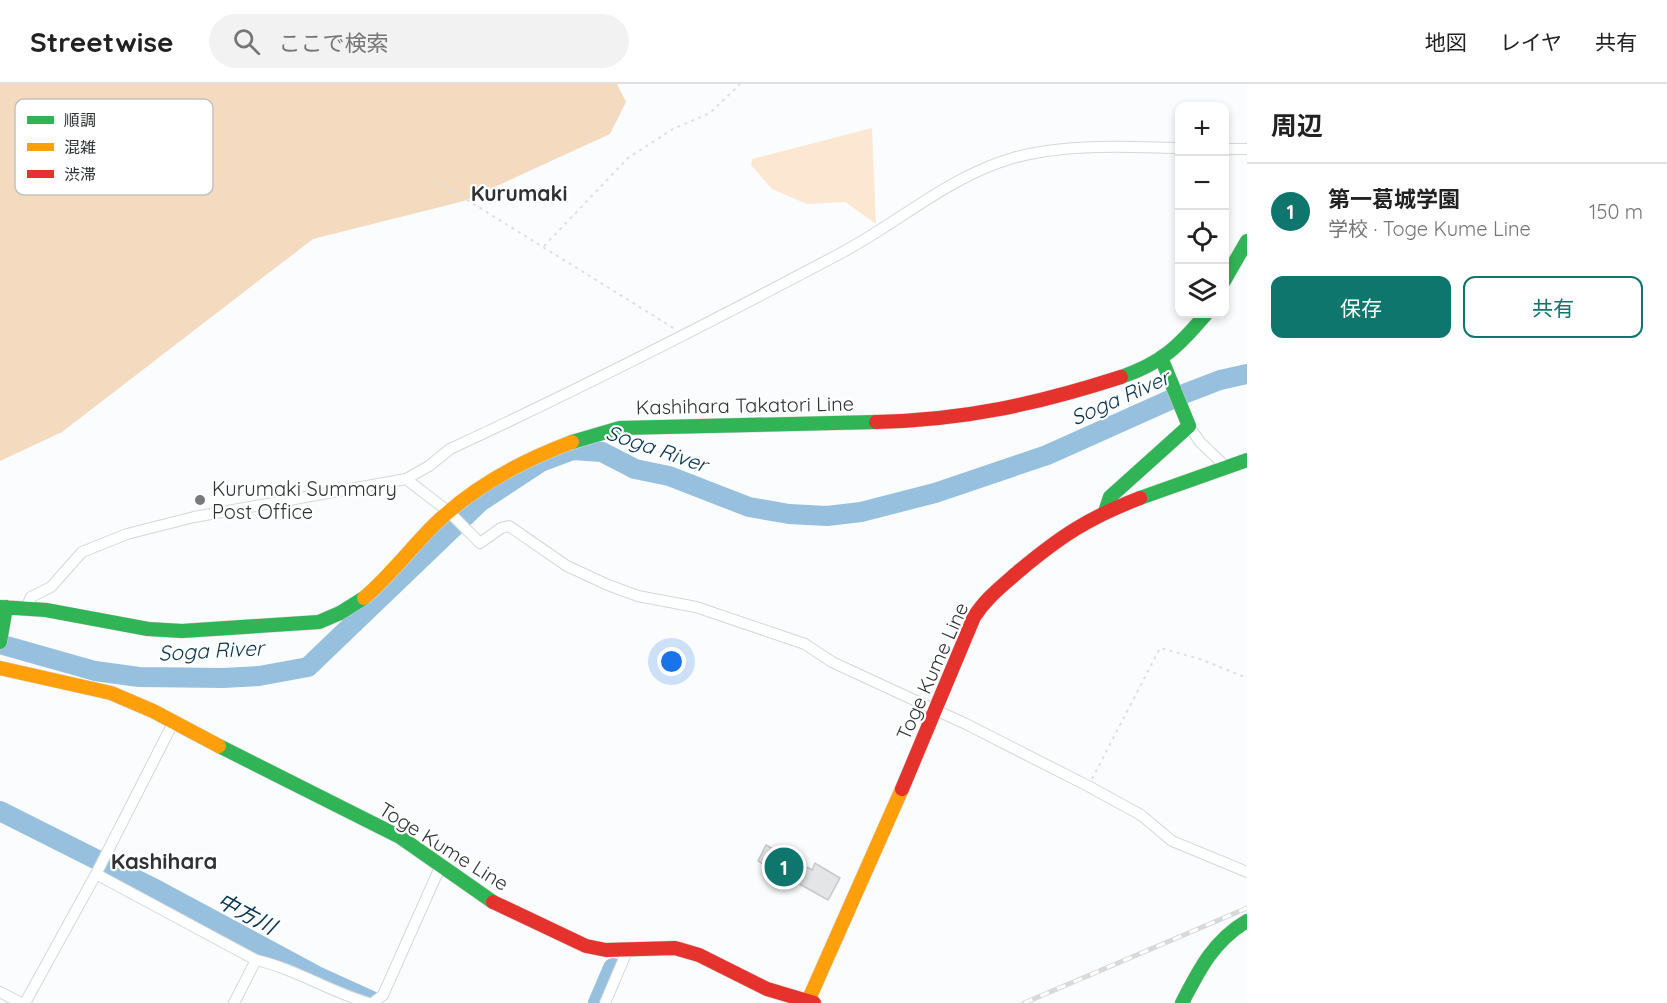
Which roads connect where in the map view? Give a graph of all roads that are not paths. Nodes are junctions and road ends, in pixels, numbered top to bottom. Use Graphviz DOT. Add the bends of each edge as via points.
graph roads {
  1 [pos="1175,148"];
  2 [pos="1229,149"];
  3 [pos="1247,149"];
  4 [pos="1247,241"];
  5 [pos="1229,272"];
  6 [pos="1203,318"];
  7 [pos="1165,366"];
  8 [pos="1187,423"];
  9 [pos="1247,460"];
  10 [pos="1226,467"];
  11 [pos="406,479"];
  12 [pos="449,512"];
  13 [pos="1105,512"];
  14 [pos="26,609"];
  15 [pos="4,611"];
  16 [pos="0,642"];
  17 [pos="0,668"];
  18 [pos="936,711"];
  19 [pos="173,723"];
  20 [pos="441,865"];
  21 [pos="1247,872"];
  22 [pos="96,874"];
  23 [pos="1247,921"];
  24 [pos="628,949"];
  25 [pos="256,960"];
  26 [pos="0,992"];
  27 [pos="809,1002"];
  28 [pos="23,1003"];
  29 [pos="234,1003"];
  30 [pos="371,1003"];
  31 [pos="605,1003"];
  32 [pos="1182,1003"];
  1 -- 11 [label="street" via="1092,147 1034,153 975,173 862,242 620,369 450,449"];
  2 -- 3 [label="street"];
  4 -- 5 [label="main road"];
  6 -- 7 [label="main road, Kashihara Takatori Line"];
  7 -- 8 [label="main road"];
  7 -- 12 [label="main road, Kashihara Takatori Line" via="1045,400 925,421 620,428 575,439 532,457 493,479"];
  8 -- 10 [label="street"];
  8 -- 13 [label="main road" via="1110,497"];
  9 -- 10 [label="main road, Toge Kume Line"];
  10 -- 13 [label="main road, Toge Kume Line"];
  11 -- 12 [label="street"];
  11 -- 14 [label="street" via="194,517 127,534 82,552 51,587 31,597"];
  12 -- 14 [label="main road, Kashihara Takatori Line" via="362,602 319,622 182,631"];
  12 -- 18 [label="street" via="480,543 509,526 567,566 608,585 638,596 696,607 792,639"];
  13 -- 18 [label="main road, Toge Kume Line" via="1061,536 985,600 974,617"];
  14 -- 15 [label="main road, Kashihara Takatori Line"];
  15 -- 16 [label="main road"];
  17 -- 19 [label="main road, Toge Kume Line" via="117,695"];
  18 -- 21 [label="street" via="1141,815 1172,841"];
  18 -- 27 [label="main road, Toge Kume Line"];
  19 -- 20 [label="main road, Toge Kume Line" via="400,837"];
  19 -- 22 [label="street"];
  20 -- 24 [label="main road, Toge Kume Line" via="486,898 554,932 586,946"];
  20 -- 30 [label="street" via="383,995"];
  22 -- 25 [label="street"];
  22 -- 28 [label="street"];
  23 -- 32 [label="main road" via="1219,940"];
  24 -- 27 [label="main road, Toge Kume Line" via="675,948"];
  24 -- 31 [label="street"];
  25 -- 29 [label="street"];
  25 -- 30 [label="street" via="279,965"];
  26 -- 28 [label="street"];
}
